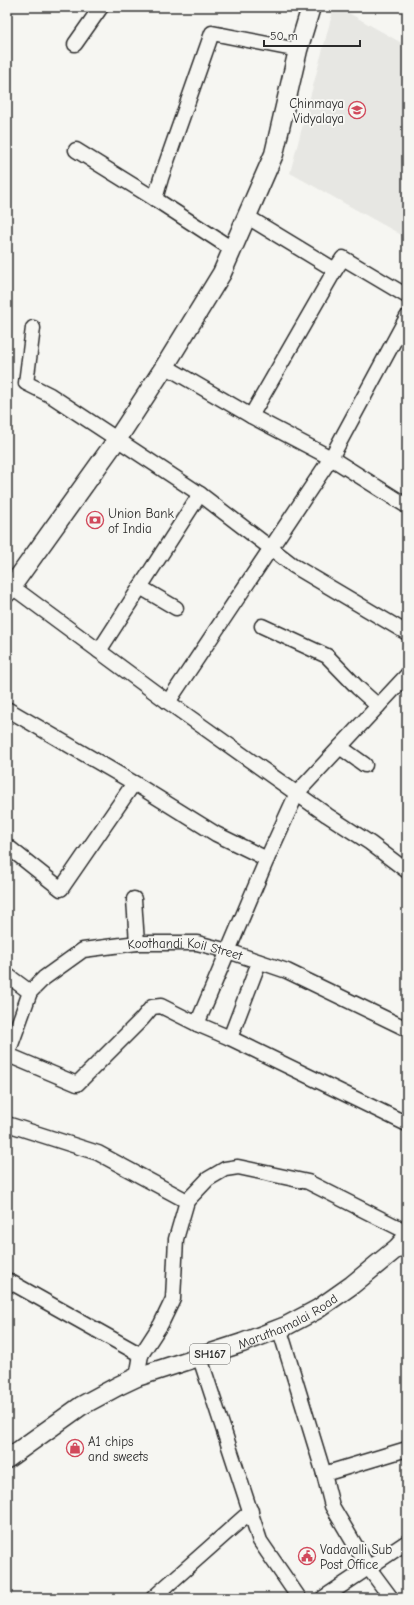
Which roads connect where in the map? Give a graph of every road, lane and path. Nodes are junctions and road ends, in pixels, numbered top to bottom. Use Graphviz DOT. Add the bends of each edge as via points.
graph roads {
  1 [pos="101,7"];
  2 [pos="312,7"];
  3 [pos="75,44"];
  4 [pos="298,50"];
  5 [pos="76,150"];
  6 [pos="155,199"];
  7 [pos="246,216"];
  8 [pos="232,249"];
  9 [pos="335,270"];
  10 [pos="407,296"];
  11 [pos="407,317"];
  12 [pos="33,328"];
  13 [pos="165,366"];
  14 [pos="251,416"];
  15 [pos="118,438"];
  16 [pos="331,458"];
  17 [pos="200,494"];
  18 [pos="407,506"];
  19 [pos="271,547"];
  20 [pos="140,587"];
  21 [pos="8,588"];
  22 [pos="176,608"];
  23 [pos="262,626"];
  24 [pos="407,633"];
  25 [pos="99,651"];
  26 [pos="407,675"];
  27 [pos="168,702"];
  28 [pos="378,706"];
  29 [pos="7,708"];
  30 [pos="340,747"];
  31 [pos="365,765"];
  32 [pos="134,783"];
  33 [pos="297,793"];
  34 [pos="7,846"];
  35 [pos="267,859"];
  36 [pos="407,871"];
  37 [pos="134,899"];
  38 [pos="137,943"];
  39 [pos="228,951"];
  40 [pos="259,962"];
  41 [pos="7,974"];
  42 [pos="30,992"];
  43 [pos="197,1024"];
  44 [pos="407,1029"];
  45 [pos="230,1038"];
  46 [pos="7,1055"];
  47 [pos="7,1124"];
  48 [pos="407,1124"];
  49 [pos="186,1201"];
  50 [pos="407,1232"];
  51 [pos="407,1238"];
  52 [pos="407,1252"];
  53 [pos="7,1280"];
  54 [pos="282,1337"];
  55 [pos="142,1355"];
  56 [pos="202,1363"];
  57 [pos="137,1377"];
  58 [pos="407,1449"];
  59 [pos="7,1459"];
  60 [pos="7,1474"];
  61 [pos="324,1474"];
  62 [pos="251,1511"];
  63 [pos="407,1542"];
  64 [pos="368,1567"];
  65 [pos="153,1598"];
  66 [pos="299,1598"];
  67 [pos="323,1598"];
  68 [pos="391,1598"];
  1 -- 3 [label="street"];
  2 -- 4 [label="main road"];
  4 -- 6 [label="street" via="212,33"];
  4 -- 7 [label="main road" via="274,154"];
  5 -- 6 [label="street"];
  6 -- 8 [label="street"];
  7 -- 8 [label="main road"];
  7 -- 9 [label="street"];
  8 -- 13 [label="main road" via="222,273"];
  9 -- 10 [label="street" via="343,258"];
  9 -- 14 [label="street"];
  11 -- 16 [label="street"];
  12 -- 15 [label="street" via="26,382"];
  13 -- 14 [label="street"];
  13 -- 15 [label="main road"];
  14 -- 16 [label="street"];
  15 -- 17 [label="street"];
  15 -- 21 [label="main road"];
  16 -- 18 [label="street"];
  16 -- 19 [label="street"];
  17 -- 19 [label="street"];
  17 -- 20 [label="street"];
  19 -- 24 [label="street" via="294,566"];
  19 -- 27 [label="street"];
  20 -- 22 [label="street"];
  20 -- 25 [label="street"];
  21 -- 25 [label="street"];
  23 -- 28 [label="street" via="327,656"];
  25 -- 27 [label="street"];
  26 -- 28 [label="street"];
  27 -- 33 [label="street"];
  28 -- 30 [label="street"];
  29 -- 32 [label="street"];
  30 -- 31 [label="street"];
  30 -- 33 [label="street"];
  32 -- 34 [label="street" via="61,889"];
  32 -- 35 [label="street" via="216,834"];
  33 -- 35 [label="street"];
  33 -- 36 [label="street"];
  35 -- 39 [label="street"];
  37 -- 38 [label="street"];
  38 -- 39 [label="street, Koothandi Koil Street" via="197,943"];
  38 -- 42 [label="street, Koothandi Koil Street" via="83,950 44,978"];
  39 -- 40 [label="street, Koothandi Koil Street"];
  39 -- 43 [label="street"];
  40 -- 44 [label="street, Koothandi Koil Street" via="287,971"];
  40 -- 45 [label="street"];
  41 -- 42 [label="street"];
  42 -- 46 [label="street, Koothandi Koil Street"];
  43 -- 45 [label="street"];
  43 -- 46 [label="street" via="160,1006 152,1007 77,1084"];
  45 -- 48 [label="street"];
  47 -- 49 [label="street" via="98,1153"];
  49 -- 50 [label="street" via="208,1179 225,1169 238,1167 308,1182"];
  49 -- 55 [label="street" via="176,1239 173,1299"];
  51 -- 56 [label="main road, Maruthamalai Road / SH167" via="352,1285 318,1309"];
  52 -- 54 [label="main road, Maruthamalai Road / SH167" via="327,1313"];
  53 -- 55 [label="street"];
  54 -- 56 [label="main road, Maruthamalai Road / SH167" via="250,1352"];
  54 -- 61 [label="street"];
  55 -- 57 [label="street"];
  56 -- 57 [label="main road, Maruthamalai Road / SH167"];
  56 -- 60 [label="main road, Maruthamalai Road / SH167" via="104,1404"];
  56 -- 62 [label="street"];
  57 -- 59 [label="main road, Maruthamalai Road / SH167" via="81,1406"];
  58 -- 61 [label="street"];
  61 -- 64 [label="street" via="332,1506"];
  62 -- 65 [label="street"];
  62 -- 66 [label="street" via="260,1541"];
  63 -- 64 [label="street"];
  64 -- 67 [label="street"];
  64 -- 68 [label="street"];
}
